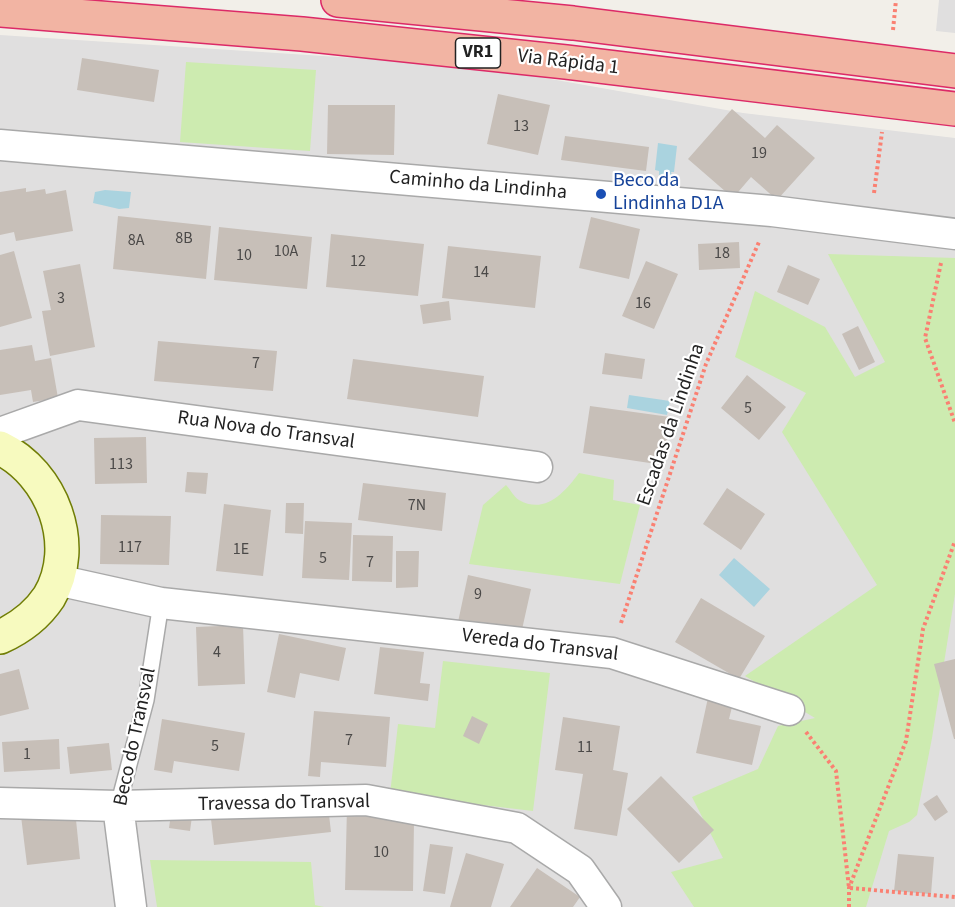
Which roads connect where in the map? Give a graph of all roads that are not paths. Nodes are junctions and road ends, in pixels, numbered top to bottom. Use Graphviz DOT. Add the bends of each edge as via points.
graph roads {
  1 [pos="338,0"];
  2 [pos="0,10"];
  3 [pos="955,71"];
  4 [pos="955,109"];
  5 [pos="0,145"];
  6 [pos="952,234"];
  7 [pos="0,433"];
  8 [pos="0,448"];
  9 [pos="537,467"];
  10 [pos="57,580"];
  11 [pos="161,603"];
  12 [pos="0,637"];
  13 [pos="789,710"];
  14 [pos="0,803"];
  15 [pos="118,806"];
  16 [pos="131,907"];
  17 [pos="606,907"];
  1 -- 3 [label="highway, Via Rápida 1 / VR1" via="573,22"];
  2 -- 4 [label="highway, Via Rápida 1 / VR1" via="302,34"];
  5 -- 6 [label="street, Caminho da Lindinha" via="772,211"];
  7 -- 9 [label="street, Rua Nova do Transval" via="78,405"];
  8 -- 10 [label="main road" via="33,471 53,503 62,553"];
  10 -- 11 [label="street, Vereda do Transval"];
  10 -- 12 [label="main road" via="36,613"];
  11 -- 13 [label="street, Vereda do Transval" via="612,653"];
  11 -- 15 [label="lane, Beco do Transval" via="146,700"];
  14 -- 15 [label="street, Travessa do Transval"];
  15 -- 16 [label="street, Beco do Transval"];
  15 -- 17 [label="street, Travessa do Transval" via="366,800 517,828 580,870"];
}
